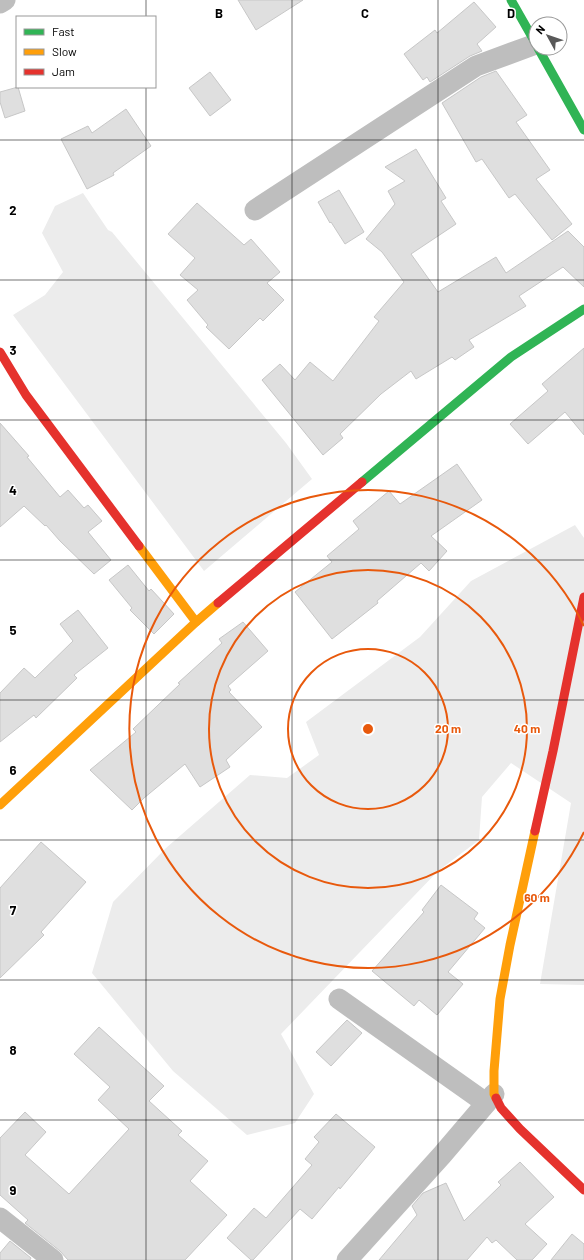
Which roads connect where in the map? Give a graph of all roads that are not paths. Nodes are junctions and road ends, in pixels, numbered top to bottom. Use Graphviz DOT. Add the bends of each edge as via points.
graph roads {
  1 [pos="5,0"];
  2 [pos="511,0"];
  3 [pos="520,0"];
  4 [pos="0,2"];
  5 [pos="518,10"];
  6 [pos="528,29"];
  7 [pos="528,47"];
  8 [pos="542,56"];
  9 [pos="584,130"];
  10 [pos="255,210"];
  11 [pos="584,309"];
  12 [pos="0,352"];
  13 [pos="584,597"];
  14 [pos="196,622"];
  15 [pos="0,806"];
  16 [pos="339,999"];
  17 [pos="490,1098"];
  18 [pos="584,1190"];
  19 [pos="0,1218"];
  20 [pos="53,1260"];
  21 [pos="347,1260"];
  1 -- 4 [label="street"];
  2 -- 5 [label="street"];
  3 -- 5 [label="street"];
  5 -- 6 [label="street"];
  7 -- 10 [label="street" via="476,66"];
  8 -- 9 [label="street"];
  11 -- 14 [label="street" via="511,357"];
  12 -- 14 [label="street" via="26,395"];
  13 -- 17 [label="street" via="504,976"];
  14 -- 15 [label="street"];
  16 -- 17 [label="street"];
  17 -- 18 [label="street"];
  17 -- 21 [label="street" via="442,1156"];
  19 -- 20 [label="street"];
}
